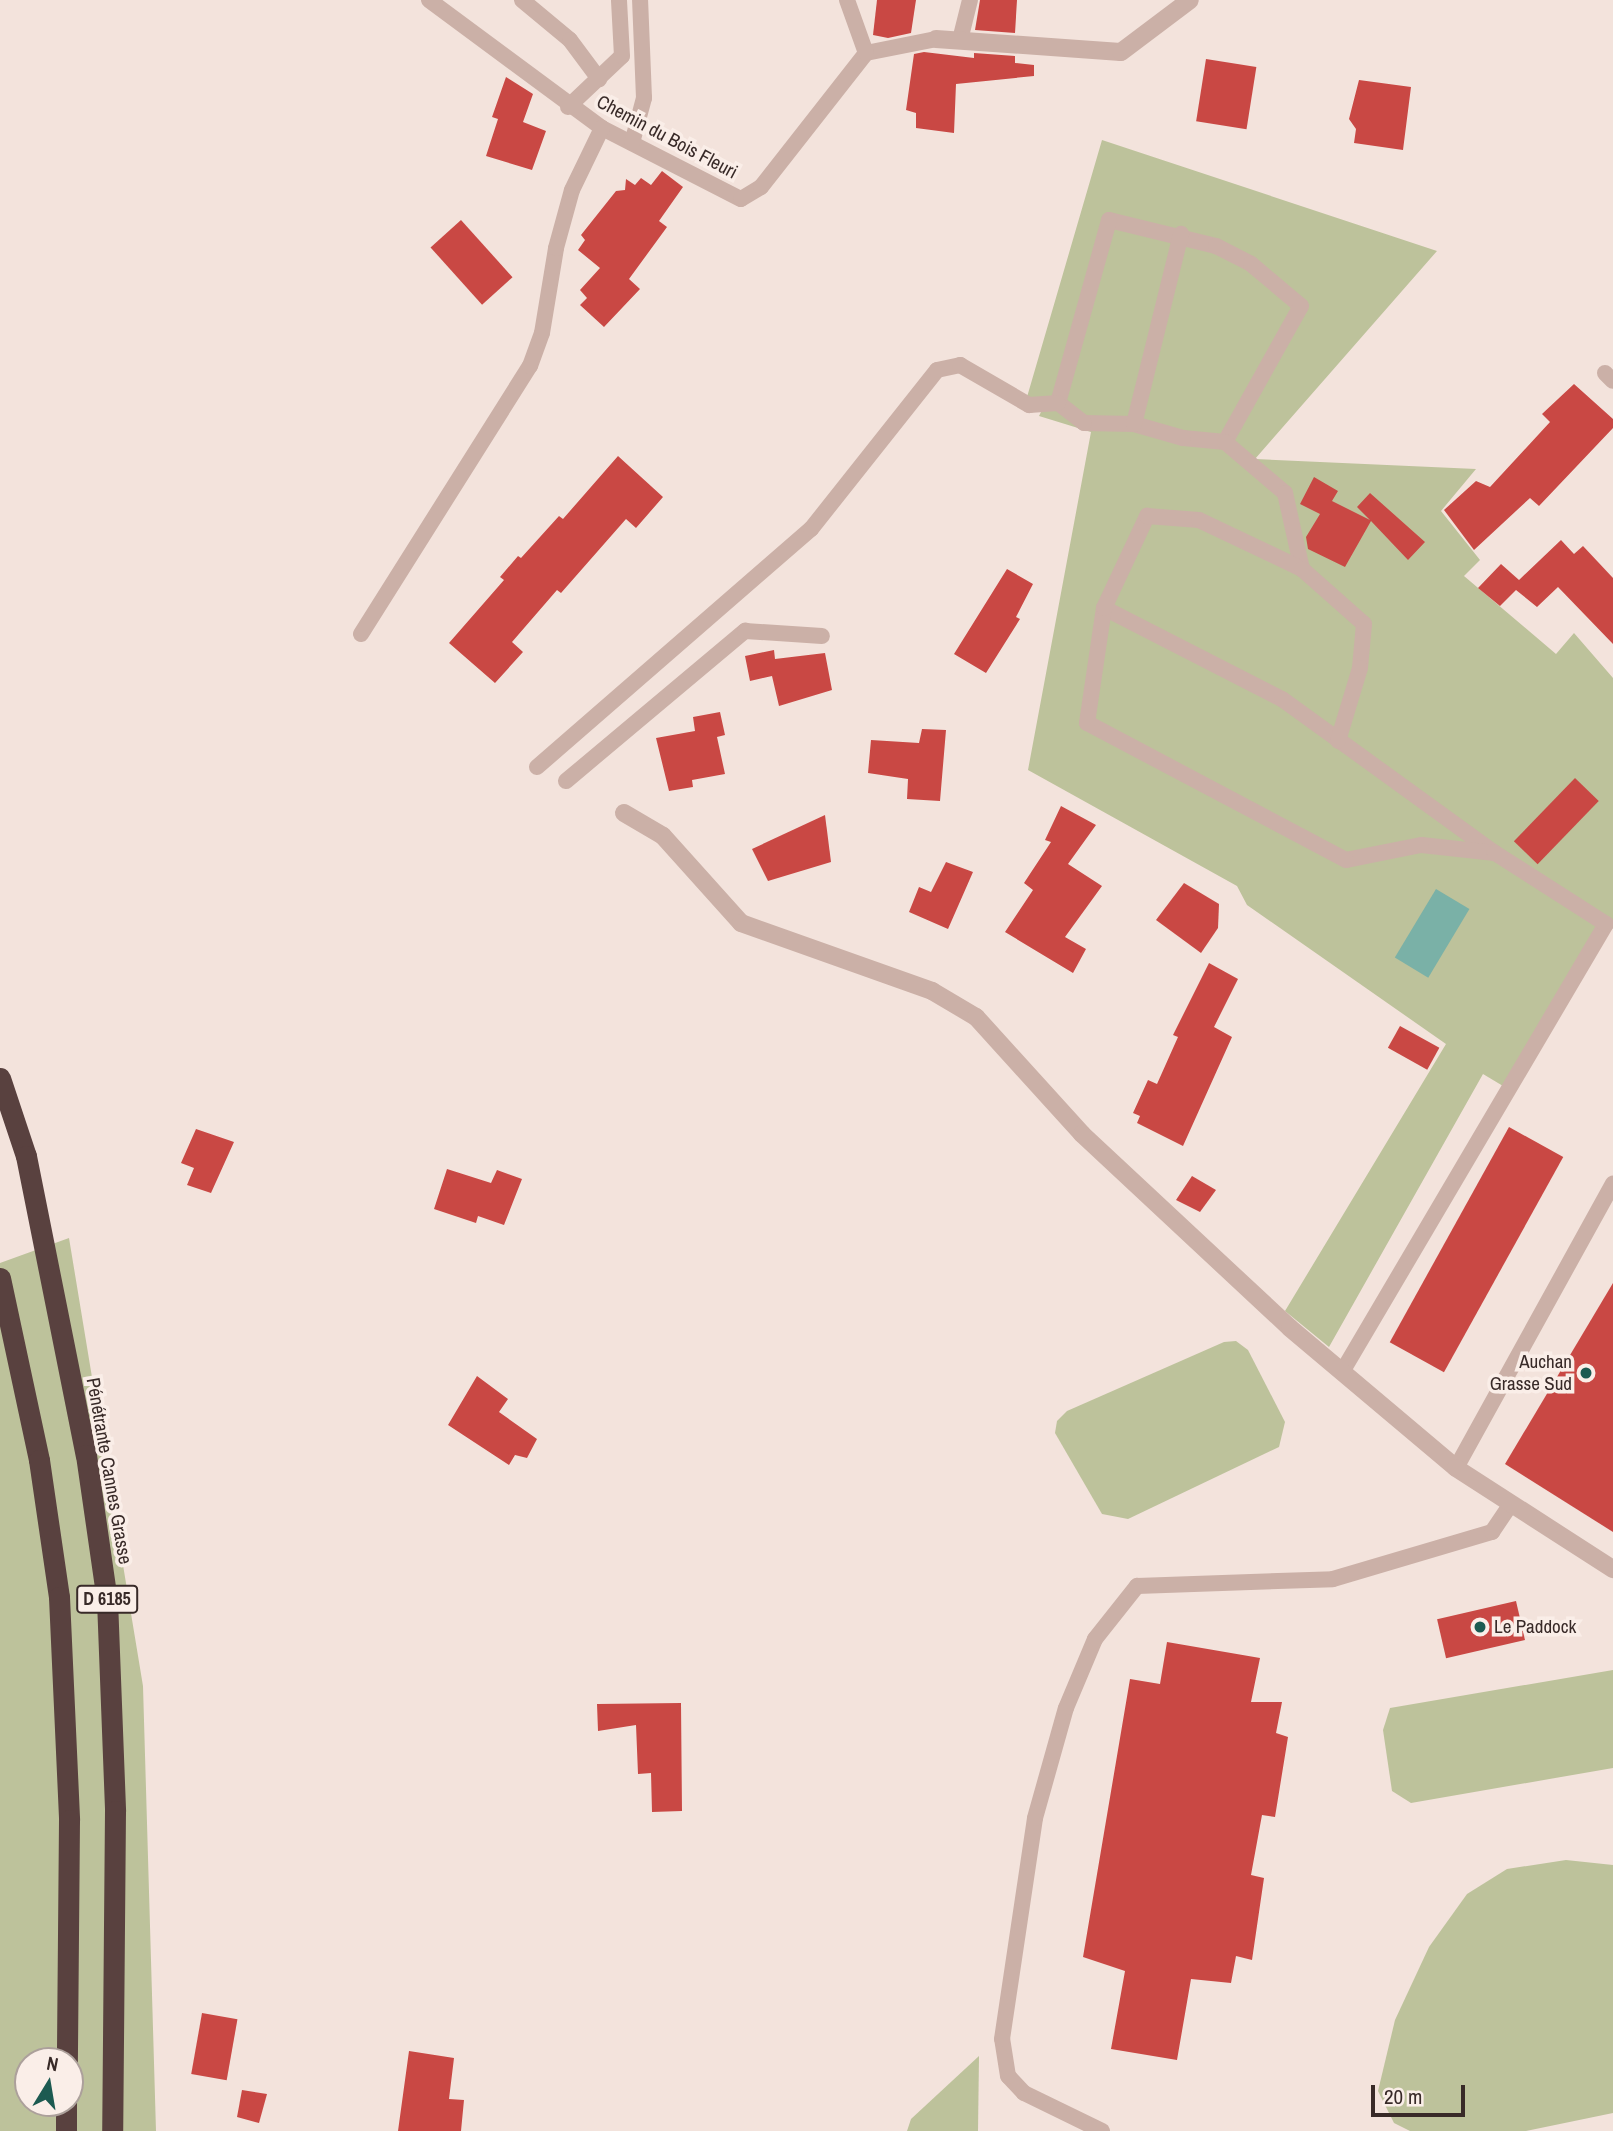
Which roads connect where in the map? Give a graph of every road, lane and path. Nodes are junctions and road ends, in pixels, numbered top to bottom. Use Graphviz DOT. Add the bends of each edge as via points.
graph roads {
  1 [pos="429,0"];
  2 [pos="522,0"];
  3 [pos="619,0"];
  4 [pos="640,0"];
  5 [pos="847,0"];
  6 [pos="970,0"];
  7 [pos="1190,0"];
  8 [pos="936,38"];
  9 [pos="960,40"];
  10 [pos="866,53"];
  11 [pos="599,79"];
  12 [pos="568,107"];
  13 [pos="602,128"];
  14 [pos="632,143"];
  15 [pos="1181,234"];
  16 [pos="1058,403"];
  17 [pos="1134,424"];
  18 [pos="1225,442"];
  19 [pos="1302,569"];
  20 [pos="1104,608"];
  21 [pos="361,634"];
  22 [pos="822,636"];
  23 [pos="1338,741"];
  24 [pos="537,767"];
  25 [pos="566,781"];
  26 [pos="624,813"];
  27 [pos="1495,853"];
  28 [pos="0,1078"];
  29 [pos="1613,1184"];
  30 [pos="0,1278"];
  31 [pos="1342,1372"];
  32 [pos="1456,1468"];
  33 [pos="1510,1505"];
  34 [pos="1613,1569"];
  35 [pos="66,2047"];
  36 [pos="112,2131"];
  37 [pos="1102,2131"];
  1 -- 12 [label="lane, Chemin du Bois Fleuri"];
  2 -- 11 [label="lane" via="570,40"];
  3 -- 11 [label="lane" via="622,56"];
  4 -- 14 [label="lane" via="644,98"];
  5 -- 10 [label="lane"];
  6 -- 9 [label="lane"];
  7 -- 9 [label="street" via="1121,52"];
  8 -- 9 [label="street"];
  8 -- 10 [label="lane"];
  10 -- 14 [label="lane, Chemin du Bois Fleuri" via="751,196 731,195"];
  11 -- 12 [label="lane"];
  12 -- 13 [label="lane, Chemin du Bois Fleuri"];
  13 -- 14 [label="lane, Chemin du Bois Fleuri"];
  13 -- 21 [label="lane" via="572,190 556,248 542,333 530,366"];
  15 -- 16 [label="lane" via="1109,220"];
  15 -- 17 [label="lane"];
  15 -- 18 [label="lane" via="1251,264 1301,306"];
  16 -- 17 [label="lane" via="1084,423"];
  16 -- 24 [label="lane" via="1029,405 960,365 937,370 811,529"];
  17 -- 18 [label="lane" via="1183,438"];
  18 -- 19 [label="lane" via="1285,493"];
  19 -- 20 [label="lane" via="1199,520 1147,516"];
  19 -- 23 [label="lane" via="1364,624 1360,668"];
  20 -- 23 [label="lane" via="1282,699"];
  20 -- 27 [label="lane" via="1087,723 1346,860 1421,845"];
  22 -- 25 [label="lane" via="745,631"];
  23 -- 27 [label="lane"];
  26 -- 31 [label="street" via="663,836 741,923 932,991 976,1017 1082,1134"];
  27 -- 31 [label="lane" via="1606,924"];
  28 -- 36 [label="highway, Pénétrante Cannes Grasse / D 6185" via="26,1156 86,1455 107,1600 115,1811"];
  29 -- 32 [label="lane"];
  30 -- 35 [label="highway, D 6185" via="39,1460 60,1597 69,1820"];
  31 -- 32 [label="street"];
  32 -- 33 [label="street"];
  33 -- 34 [label="street"];
  33 -- 37 [label="lane" via="1492,1532 1333,1579 1138,1586 1095,1639 1066,1708 1035,1818 1002,2039 1008,2076 1024,2093"];
}
